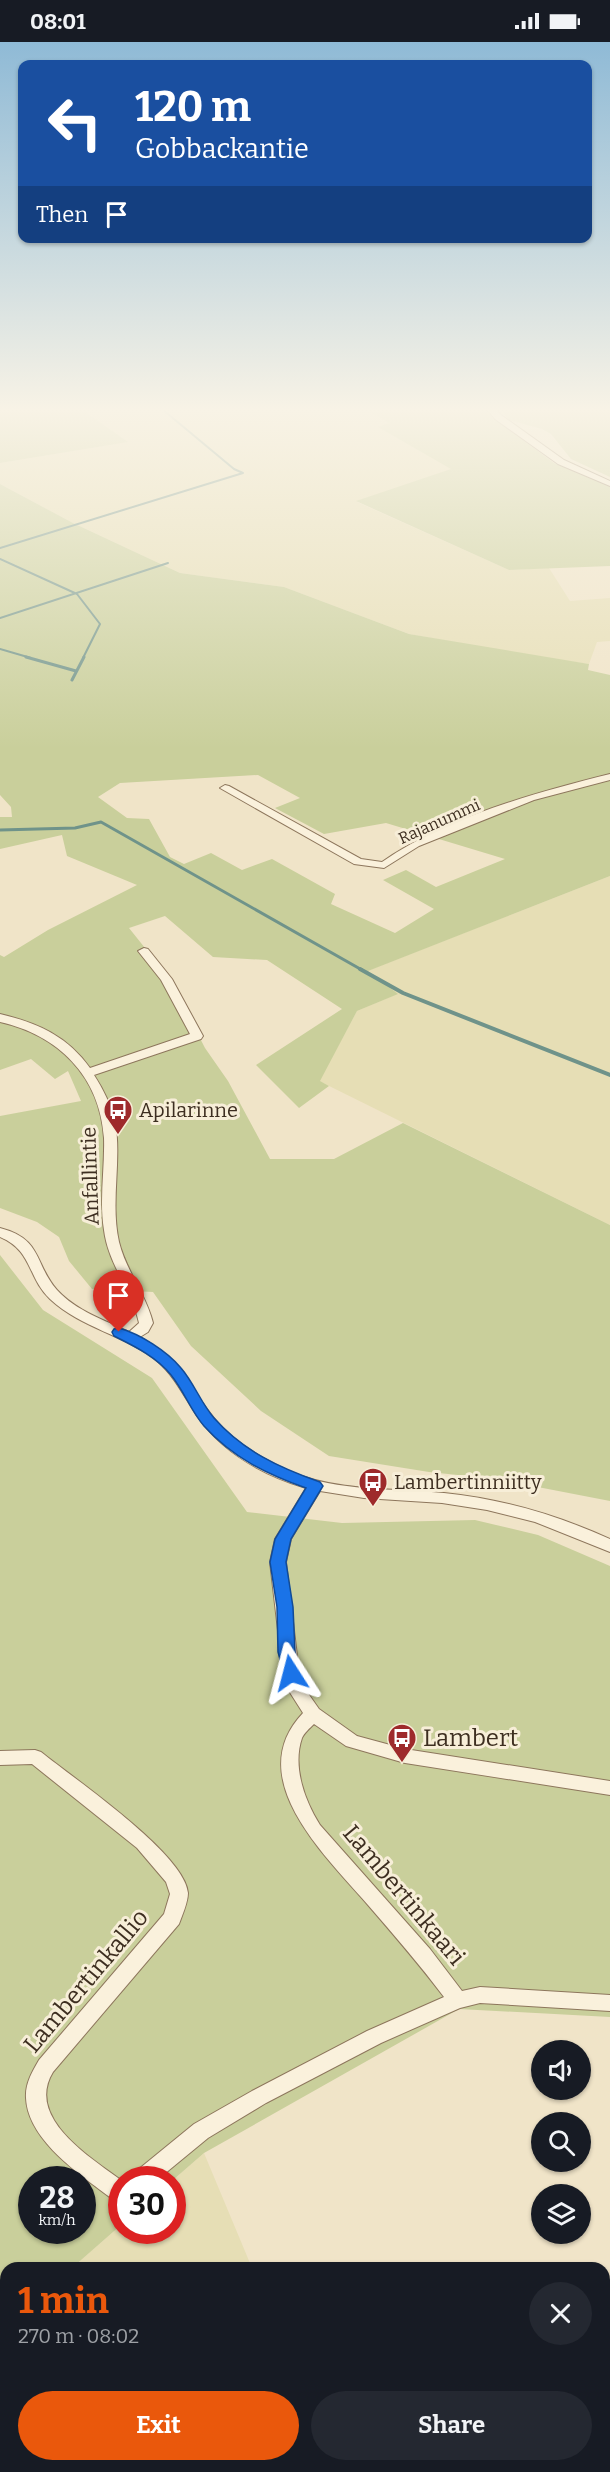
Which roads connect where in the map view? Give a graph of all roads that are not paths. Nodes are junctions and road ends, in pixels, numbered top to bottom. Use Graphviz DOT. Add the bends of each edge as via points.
graph roads {
  1 [pos="610,777"];
  2 [pos="225,788"];
  3 [pos="144,951"];
  4 [pos="0,1018"];
  5 [pos="88,1073"];
  6 [pos="0,1232"];
  7 [pos="130,1338"];
  8 [pos="315,1486"];
  9 [pos="610,1546"];
  10 [pos="313,1714"];
  11 [pos="0,1758"];
  12 [pos="610,1788"];
  13 [pos="458,2000"];
  14 [pos="610,2003"];
  15 [pos="158,2166"];
  16 [pos="108,2182"];
  1 -- 2 [label="street, Rajanummi" via="530,798 415,844 384,865 358,862"];
  3 -- 5 [label="street" via="166,979 197,1036"];
  4 -- 5 [label="street, Anfallintie" via="46,1033 77,1056"];
  5 -- 7 [label="street, Anfallintie" via="105,1107 109,1126 108,1200 113,1244 146,1323"];
  6 -- 7 [label="street" via="26,1245 40,1277 54,1295"];
  7 -- 8 [label="street" via="176,1371 208,1421 237,1449 277,1472"];
  8 -- 9 [label="street" via="495,1505 563,1524"];
  8 -- 10 [label="street" via="283,1539 278,1562 291,1673 297,1691"];
  10 -- 12 [label="street" via="352,1741 399,1754"];
  10 -- 13 [label="street, Lambertinkaari" via="293,1740 293,1785 300,1807"];
  11 -- 16 [label="street, Lambertinkallio" via="35,1757 143,1843 174,1878 179,1894 172,1918 52,2058 36,2083 38,2109 46,2130"];
  13 -- 14 [label="street" via="480,1995"];
  13 -- 15 [label="street" via="374,2037 260,2097 201,2131"];
}
